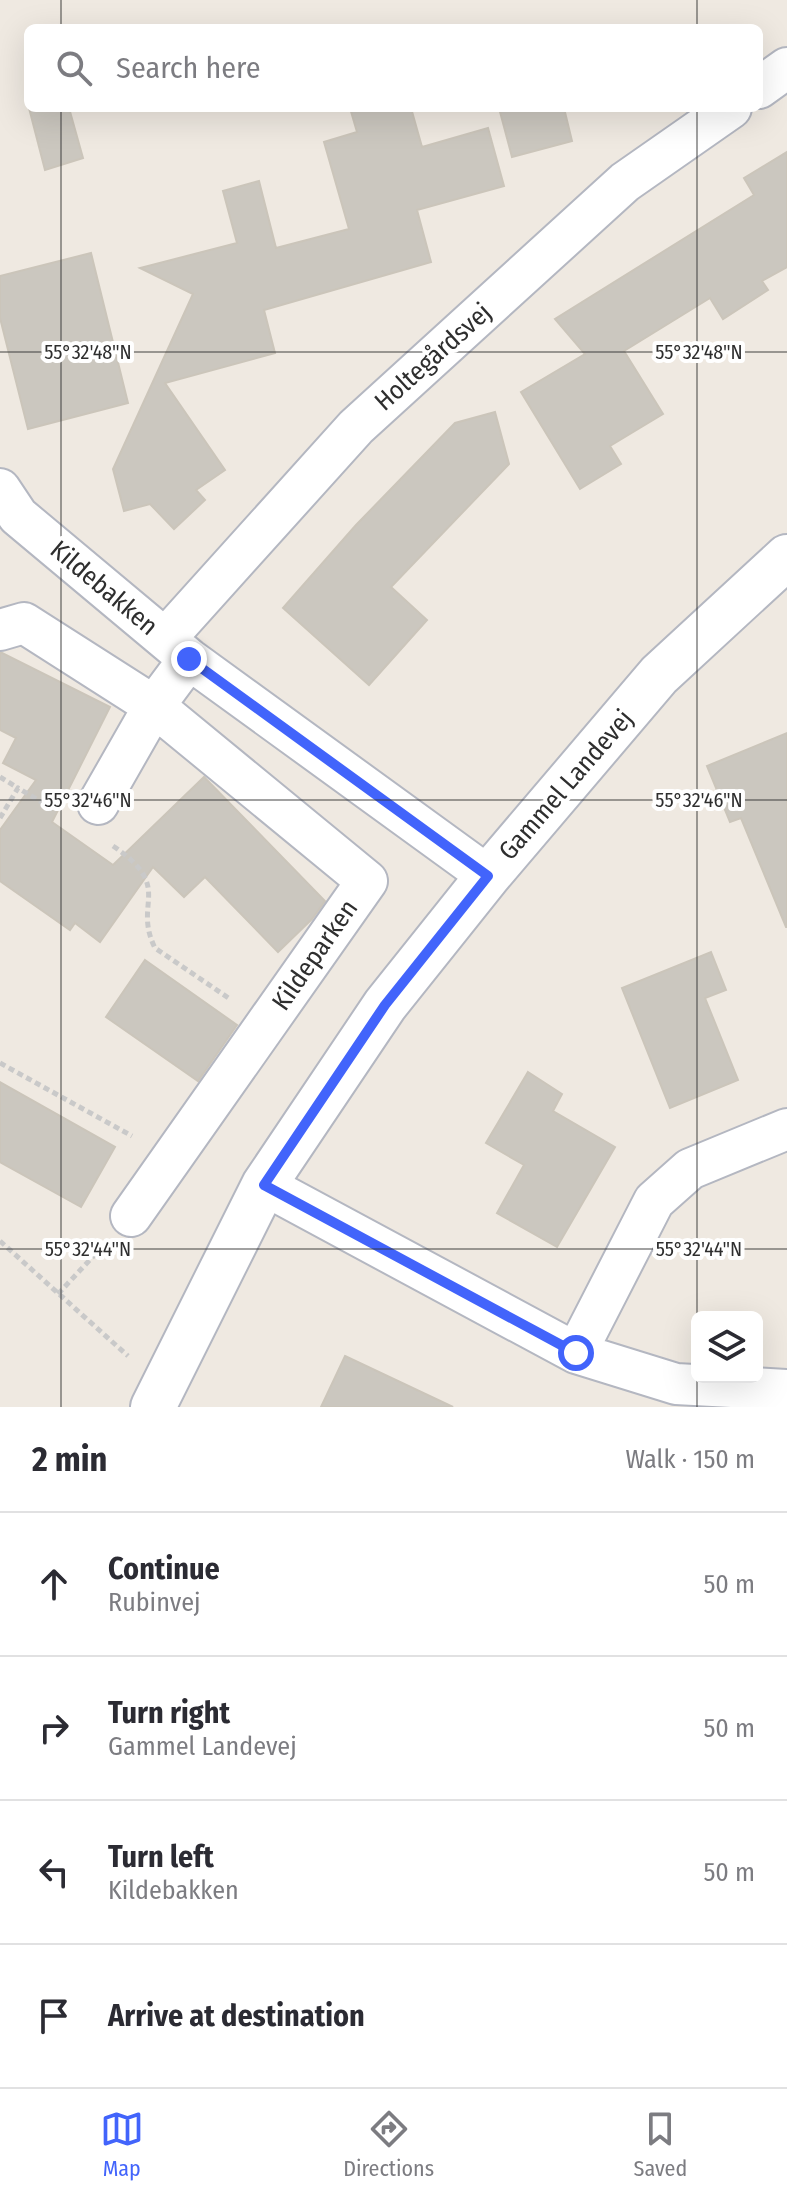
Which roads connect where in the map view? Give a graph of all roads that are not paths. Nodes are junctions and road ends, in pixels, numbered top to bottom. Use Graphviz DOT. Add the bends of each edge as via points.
graph roads {
  1 [pos="787,68"];
  2 [pos="763,85"];
  3 [pos="725,112"];
  4 [pos="0,489"];
  5 [pos="787,557"];
  6 [pos="0,630"];
  7 [pos="177,649"];
  8 [pos="154,706"];
  9 [pos="98,804"];
  10 [pos="488,876"];
  11 [pos="787,1129"];
  12 [pos="264,1185"];
  13 [pos="131,1216"];
  14 [pos="576,1353"];
  15 [pos="787,1390"];
  16 [pos="157,1397"];
  1 -- 2 [label="street"];
  3 -- 7 [label="street, Holtegårdsvej" via="625,182 356,427"];
  4 -- 7 [label="street, Kildebakken" via="18,516"];
  5 -- 10 [label="street, Gammel Landevej" via="659,675"];
  6 -- 8 [label="street, Kildeparken" via="24,623"];
  7 -- 8 [label="street"];
  7 -- 10 [label="street, Kildebakken"];
  8 -- 9 [label="street"];
  8 -- 13 [label="street, Kildeparken" via="367,881"];
  10 -- 12 [label="street, Gammel Landevej" via="385,1005"];
  11 -- 14 [label="street" via="690,1169 654,1201"];
  12 -- 14 [label="street"];
  12 -- 16 [label="street, Gammel Landevej"];
  14 -- 15 [label="street" via="676,1384"];
}
